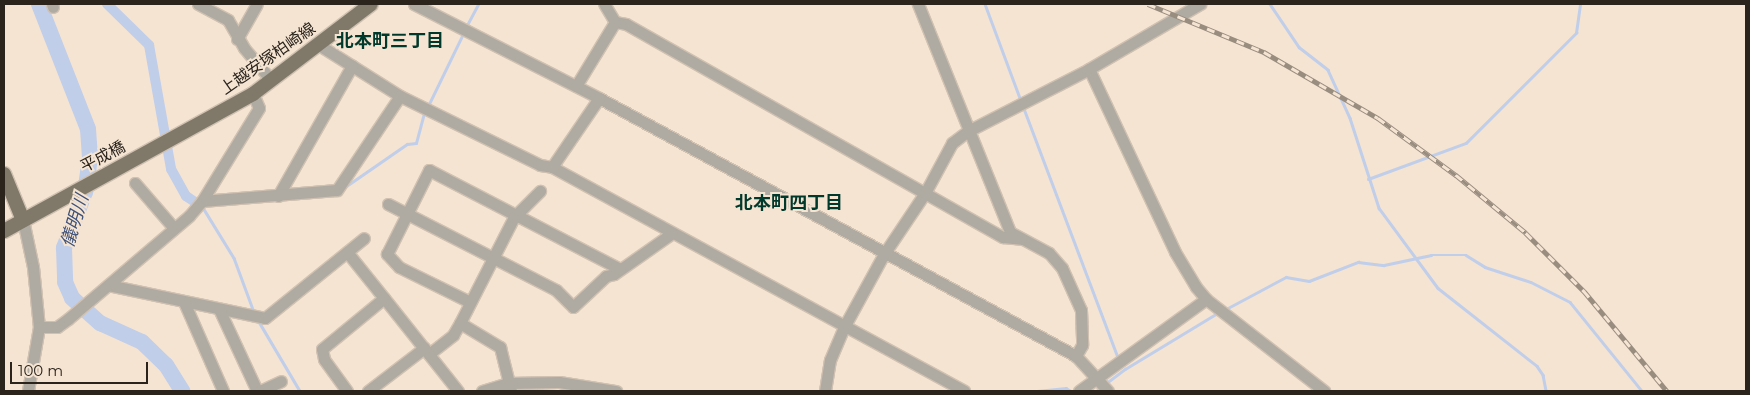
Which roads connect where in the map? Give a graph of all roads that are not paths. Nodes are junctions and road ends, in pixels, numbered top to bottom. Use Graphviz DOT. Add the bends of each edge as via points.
graph roads {
  1 [pos="198,4"];
  2 [pos="257,4"];
  3 [pos="371,4"];
  4 [pos="414,4"];
  5 [pos="604,4"];
  6 [pos="918,4"];
  7 [pos="1200,4"];
  8 [pos="615,22"];
  9 [pos="238,38"];
  10 [pos="319,45"];
  11 [pos="352,66"];
  12 [pos="1089,69"];
  13 [pos="271,80"];
  14 [pos="576,86"];
  15 [pos="253,94"];
  16 [pos="400,96"];
  17 [pos="599,98"];
  18 [pos="968,131"];
  19 [pos="179,136"];
  20 [pos="552,167"];
  21 [pos="4,174"];
  22 [pos="135,183"];
  23 [pos="540,191"];
  24 [pos="925,193"];
  25 [pos="278,196"];
  26 [pos="202,201"];
  27 [pos="388,204"];
  28 [pos="408,212"];
  29 [pos="514,217"];
  30 [pos="23,220"];
  31 [pos="173,227"];
  32 [pos="4,231"];
  33 [pos="671,234"];
  34 [pos="364,238"];
  35 [pos="1022,239"];
  36 [pos="347,252"];
  37 [pos="884,254"];
  38 [pos="492,259"];
  39 [pos="620,269"];
  40 [pos="108,285"];
  41 [pos="384,298"];
  42 [pos="1206,299"];
  43 [pos="184,302"];
  44 [pos="470,302"];
  45 [pos="219,309"];
  46 [pos="460,323"];
  47 [pos="39,327"];
  48 [pos="844,327"];
  49 [pos="426,351"];
  50 [pos="1076,356"];
  51 [pos="1098,378"];
  52 [pos="281,381"];
  53 [pos="510,387"];
  54 [pos="28,391"];
  55 [pos="224,391"];
  56 [pos="259,391"];
  57 [pos="347,391"];
  58 [pos="368,391"];
  59 [pos="458,391"];
  60 [pos="482,391"];
  61 [pos="616,391"];
  62 [pos="825,391"];
  63 [pos="964,391"];
  64 [pos="1079,391"];
  65 [pos="1108,391"];
  66 [pos="1324,391"];
  1 -- 9 [label="street" via="223,16"];
  2 -- 9 [label="street"];
  3 -- 10 [label="main road, 上越安塚柏崎線"];
  4 -- 14 [label="street"];
  5 -- 8 [label="street"];
  6 -- 18 [label="street"];
  7 -- 12 [label="street"];
  8 -- 14 [label="street"];
  8 -- 24 [label="street" via="626,24"];
  9 -- 13 [label="street"];
  10 -- 11 [label="street"];
  10 -- 13 [label="main road, 上越安塚柏崎線"];
  11 -- 16 [label="street"];
  11 -- 25 [label="street"];
  12 -- 18 [label="street"];
  12 -- 42 [label="street" via="1175,252"];
  13 -- 15 [label="main road, 上越安塚柏崎線"];
  14 -- 17 [label="street"];
  15 -- 19 [label="main road, 上越安塚柏崎線"];
  15 -- 26 [label="street" via="259,108"];
  16 -- 20 [label="street" via="540,165"];
  16 -- 25 [label="street" via="337,190"];
  17 -- 20 [label="street"];
  17 -- 37 [label="street"];
  18 -- 24 [label="street" via="952,143"];
  18 -- 35 [label="street" via="1010,232"];
  19 -- 30 [label="main road, 平成橋"];
  20 -- 33 [label="street"];
  21 -- 30 [label="main road"];
  22 -- 31 [label="street"];
  23 -- 29 [label="street"];
  24 -- 35 [label="street" via="1003,237"];
  24 -- 37 [label="street"];
  25 -- 26 [label="street"];
  26 -- 31 [label="street"];
  27 -- 28 [label="street"];
  28 -- 29 [label="street" via="429,170"];
  28 -- 38 [label="street"];
  28 -- 44 [label="street" via="387,254 399,266"];
  29 -- 38 [label="street"];
  29 -- 39 [label="street"];
  30 -- 32 [label="main road"];
  30 -- 47 [label="street" via="33,268"];
  31 -- 40 [label="street"];
  33 -- 39 [label="street"];
  33 -- 48 [label="street"];
  34 -- 36 [label="street"];
  35 -- 50 [label="street" via="1049,253 1062,268 1081,310 1082,345"];
  36 -- 41 [label="street"];
  36 -- 45 [label="street" via="265,318"];
  37 -- 48 [label="street"];
  37 -- 50 [label="street"];
  38 -- 39 [label="street" via="556,290 573,307 606,276"];
  38 -- 44 [label="street"];
  40 -- 43 [label="street"];
  40 -- 47 [label="street" via="57,326"];
  41 -- 49 [label="street"];
  41 -- 57 [label="street" via="322,350 324,359"];
  42 -- 51 [label="street"];
  42 -- 66 [label="street"];
  43 -- 45 [label="street"];
  43 -- 55 [label="street"];
  44 -- 46 [label="street"];
  45 -- 56 [label="street"];
  46 -- 49 [label="street" via="453,335"];
  46 -- 53 [label="street" via="500,347"];
  47 -- 54 [label="street"];
  48 -- 62 [label="street" via="830,360"];
  48 -- 63 [label="street"];
  49 -- 58 [label="street"];
  49 -- 59 [label="street"];
  50 -- 51 [label="street"];
  51 -- 64 [label="street"];
  51 -- 65 [label="street"];
  52 -- 56 [label="street"];
  53 -- 60 [label="street"];
  53 -- 61 [label="street" via="580,383"];
}
